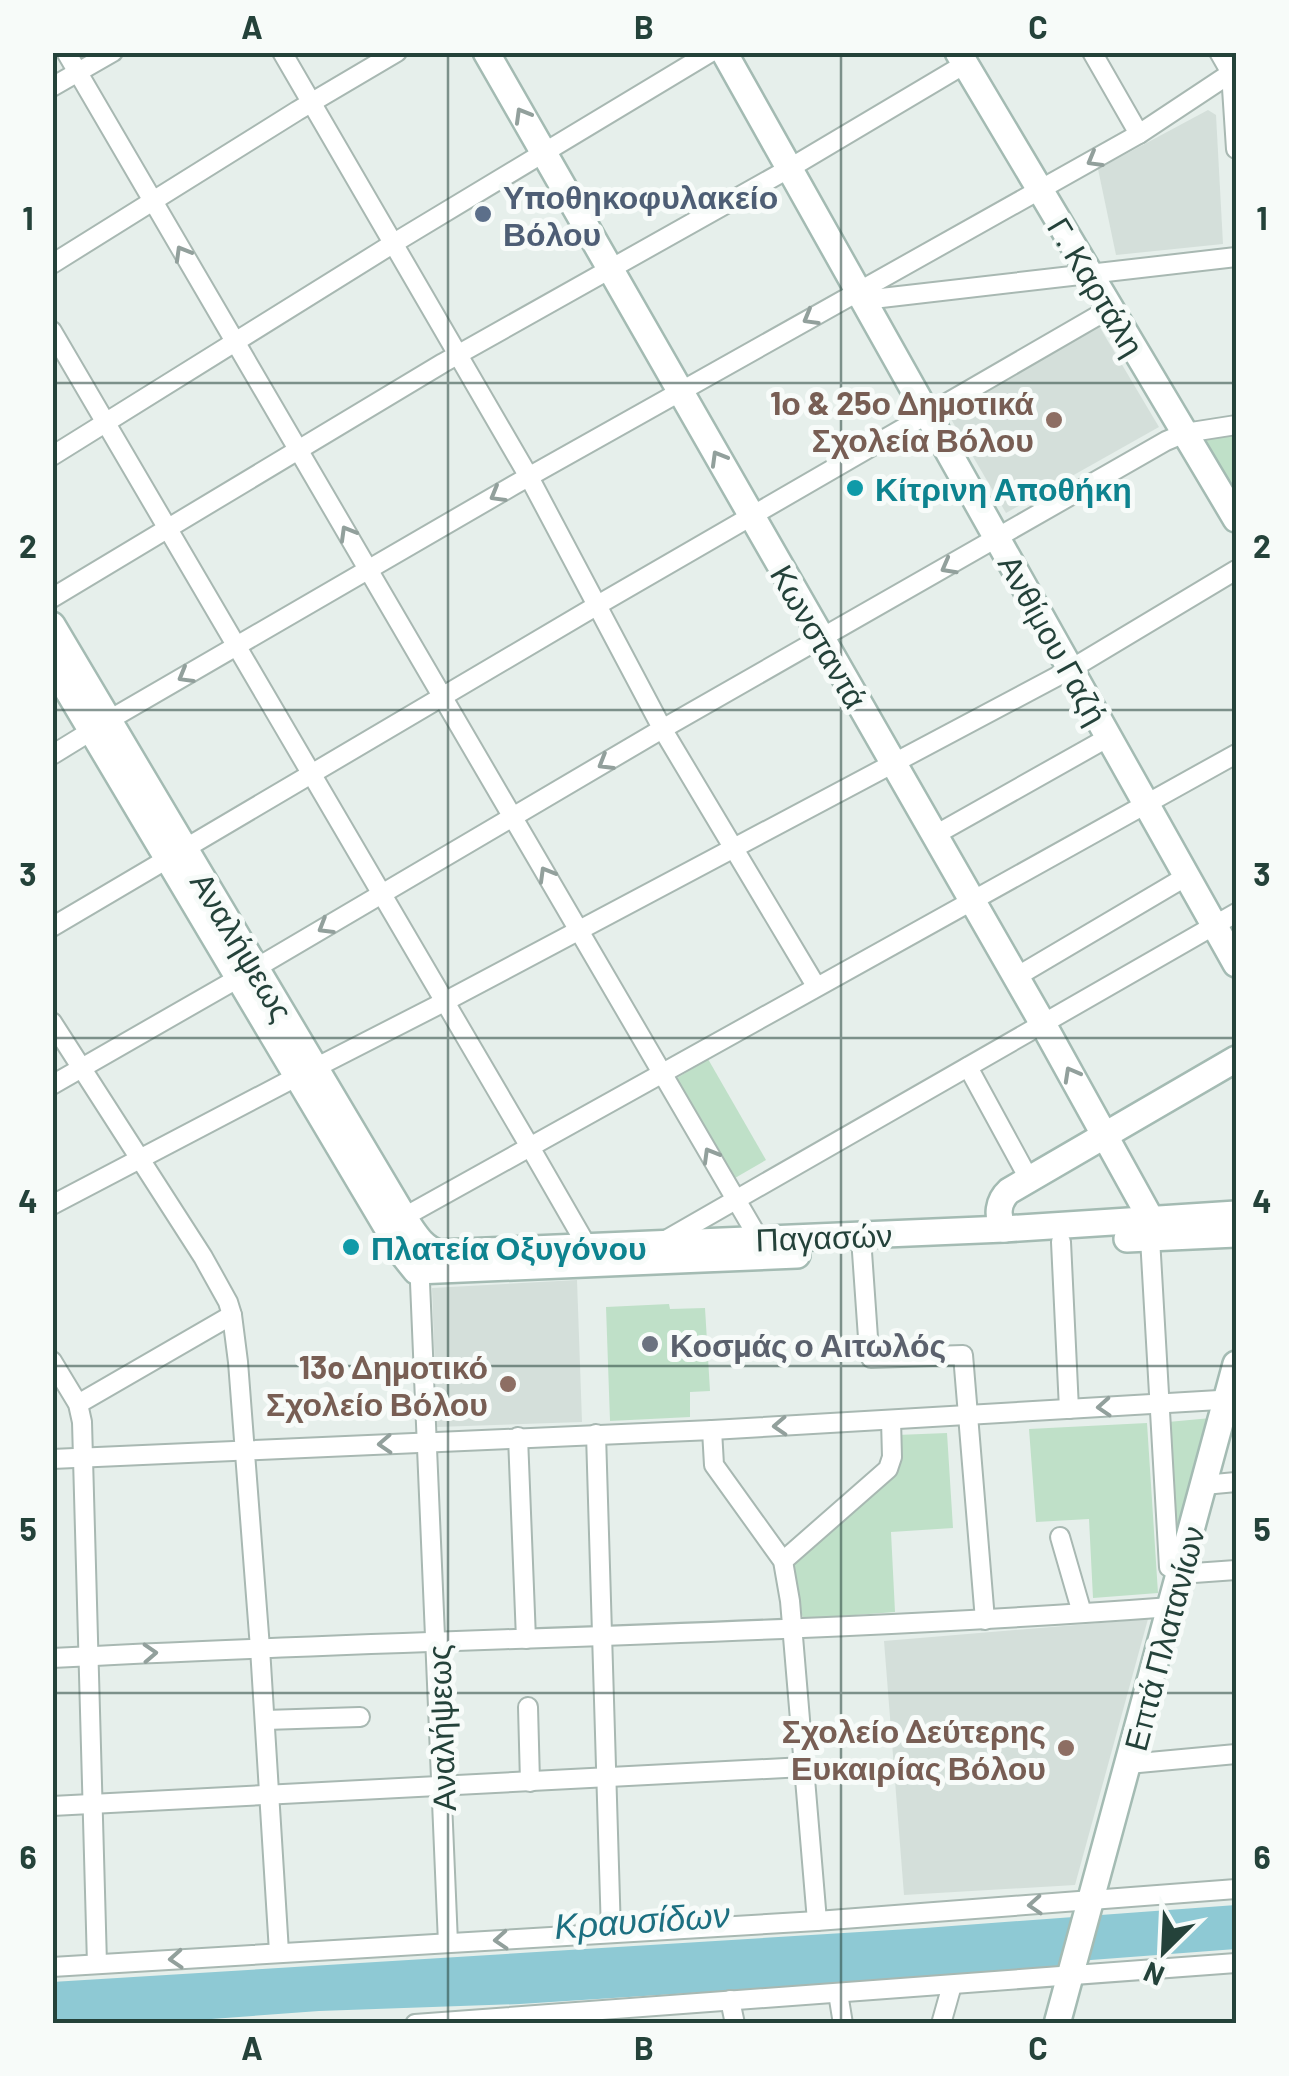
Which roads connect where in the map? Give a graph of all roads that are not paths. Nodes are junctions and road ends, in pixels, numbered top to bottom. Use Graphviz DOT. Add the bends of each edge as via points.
graph roads {
  1 [pos="66,52"];
  2 [pos="114,52"];
  3 [pos="282,52"];
  4 [pos="398,52"];
  5 [pos="486,52"];
  6 [pos="712,52"];
  7 [pos="724,52"];
  8 [pos="1092,52"];
  9 [pos="1219,52"];
  10 [pos="961,58"];
  11 [pos="78,73"];
  12 [pos="1234,74"];
  13 [pos="52,87"];
  14 [pos="311,102"];
  15 [pos="1139,134"];
  16 [pos="1236,149"];
  17 [pos="544,154"];
  18 [pos="790,168"];
  19 [pos="1040,190"];
  20 [pos="152,200"];
  21 [pos="394,244"];
  22 [pos="1236,257"];
  23 [pos="52,264"];
  24 [pos="610,269"];
  25 [pos="1092,274"];
  26 [pos="861,295"];
  27 [pos="1111,308"];
  28 [pos="52,331"];
  29 [pos="235,342"];
  30 [pos="458,354"];
  31 [pos="681,392"];
  32 [pos="929,414"];
  33 [pos="106,424"];
  34 [pos="1236,424"];
  35 [pos="1185,434"];
  36 [pos="298,450"];
  37 [pos="52,456"];
  38 [pos="529,476"];
  39 [pos="752,516"];
  40 [pos="1236,519"];
  41 [pos="167,528"];
  42 [pos="998,538"];
  43 [pos="368,570"];
  44 [pos="1236,570"];
  45 [pos="52,598"];
  46 [pos="596,606"];
  47 [pos="52,625"];
  48 [pos="822,638"];
  49 [pos="236,646"];
  50 [pos="52,664"];
  51 [pos="1071,669"];
  52 [pos="443,698"];
  53 [pos="100,725"];
  54 [pos="663,730"];
  55 [pos="1109,737"];
  56 [pos="1236,754"];
  57 [pos="52,755"];
  58 [pos="893,763"];
  59 [pos="312,775"];
  60 [pos="1147,804"];
  61 [pos="513,818"];
  62 [pos="935,835"];
  63 [pos="733,849"];
  64 [pos="177,854"];
  65 [pos="1187,876"];
  66 [pos="381,893"];
  67 [pos="972,900"];
  68 [pos="1226,920"];
  69 [pos="52,928"];
  70 [pos="579,930"];
  71 [pos="1236,964"];
  72 [pos="248,973"];
  73 [pos="1016,978"];
  74 [pos="816,986"];
  75 [pos="444,1002"];
  76 [pos="52,1022"];
  77 [pos="1043,1024"];
  78 [pos="1236,1059"];
  79 [pos="968,1067"];
  80 [pos="81,1068"];
  81 [pos="307,1072"];
  82 [pos="663,1074"];
  83 [pos="52,1084"];
  84 [pos="1105,1136"];
  85 [pos="530,1147"];
  86 [pos="140,1158"];
  87 [pos="1029,1179"];
  88 [pos="736,1200"];
  89 [pos="52,1205"];
  90 [pos="1236,1214"];
  91 [pos="411,1228"];
  92 [pos="1004,1229"];
  93 [pos="1151,1229"];
  94 [pos="1236,1234"];
  95 [pos="760,1239"];
  96 [pos="1061,1242"];
  97 [pos="660,1243"];
  98 [pos="862,1252"];
  99 [pos="590,1255"];
  100 [pos="419,1272"];
  101 [pos="232,1315"];
  102 [pos="52,1361"];
  103 [pos="1236,1364"];
  104 [pos="1232,1399"];
  105 [pos="78,1404"];
  106 [pos="1158,1404"];
  107 [pos="1070,1409"];
  108 [pos="968,1416"];
  109 [pos="891,1420"];
  110 [pos="712,1430"];
  111 [pos="596,1434"];
  112 [pos="518,1437"];
  113 [pos="426,1442"];
  114 [pos="245,1451"];
  115 [pos="83,1458"];
  116 [pos="52,1459"];
  117 [pos="1236,1482"];
  118 [pos="1204,1484"];
  119 [pos="1060,1537"];
  120 [pos="783,1561"];
  121 [pos="1236,1570"];
  122 [pos="1180,1574"];
  123 [pos="1171,1606"];
  124 [pos="1082,1614"];
  125 [pos="985,1620"];
  126 [pos="792,1630"];
  127 [pos="602,1636"];
  128 [pos="526,1638"];
  129 [pos="436,1641"];
  130 [pos="260,1648"];
  131 [pos="89,1656"];
  132 [pos="52,1658"];
  133 [pos="528,1707"];
  134 [pos="360,1717"];
  135 [pos="265,1720"];
  136 [pos="1236,1754"];
  137 [pos="1128,1764"];
  138 [pos="804,1766"];
  139 [pos="606,1778"];
  140 [pos="530,1782"];
  141 [pos="443,1786"];
  142 [pos="270,1795"];
  143 [pos="93,1804"];
  144 [pos="52,1806"];
  145 [pos="1236,1890"];
  146 [pos="1089,1906"];
  147 [pos="817,1921"];
  148 [pos="611,1933"];
  149 [pos="448,1943"];
  150 [pos="280,1952"];
  151 [pos="1236,1963"];
  152 [pos="97,1964"];
  153 [pos="52,1967"];
  154 [pos="1071,1973"];
  155 [pos="952,1985"];
  156 [pos="838,1993"];
  157 [pos="730,2000"];
  158 [pos="622,2016"];
  159 [pos="504,2021"];
  160 [pos="415,2024"];
  161 [pos="736,2024"];
  162 [pos="842,2024"];
  163 [pos="941,2024"];
  164 [pos="1057,2024"];
  1 -- 11 [label="street"];
  2 -- 11 [label="street"];
  3 -- 14 [label="street"];
  4 -- 14 [label="street"];
  17 -- 5 [label="street, Κωνσταντά, one-way"];
  6 -- 17 [label="street"];
  7 -- 18 [label="street, Ανθίμου Γαζή"];
  8 -- 15 [label="street"];
  9 -- 12 [label="street"];
  10 -- 18 [label="street"];
  10 -- 19 [label="street, Γ. Καρτάλη"];
  11 -- 13 [label="street"];
  11 -- 20 [label="street"];
  12 -- 15 [label="street"];
  12 -- 16 [label="street"];
  14 -- 20 [label="street"];
  14 -- 21 [label="street"];
  15 -- 19 [label="street, one-way"];
  17 -- 21 [label="street"];
  17 -- 24 [label="street, Κωνσταντά"];
  18 -- 24 [label="street"];
  18 -- 26 [label="street, Ανθίμου Γαζή"];
  19 -- 25 [label="street, Γ. Καρτάλη"];
  19 -- 26 [label="street"];
  20 -- 23 [label="street"];
  29 -- 20 [label="street, one-way"];
  21 -- 29 [label="street"];
  21 -- 30 [label="street"];
  22 -- 25 [label="street"];
  24 -- 30 [label="street"];
  24 -- 31 [label="street, Κωνσταντά"];
  25 -- 26 [label="street"];
  25 -- 27 [label="street, Γ. Καρτάλη"];
  26 -- 31 [label="street, one-way"];
  26 -- 32 [label="street, Ανθίμου Γαζή"];
  27 -- 32 [label="street"];
  27 -- 35 [label="street, Γ. Καρτάλη"];
  28 -- 33 [label="street"];
  29 -- 33 [label="street"];
  29 -- 36 [label="street"];
  30 -- 36 [label="street"];
  30 -- 38 [label="street"];
  31 -- 38 [label="street"];
  39 -- 31 [label="street, Κωνσταντά, one-way"];
  32 -- 39 [label="street"];
  32 -- 42 [label="street, Ανθίμου Γαζή"];
  33 -- 37 [label="street"];
  33 -- 41 [label="street"];
  34 -- 35 [label="street"];
  35 -- 40 [label="street, Γ. Καρτάλη"];
  35 -- 42 [label="street"];
  36 -- 41 [label="street"];
  43 -- 36 [label="street, one-way"];
  38 -- 43 [label="street, one-way"];
  38 -- 46 [label="street"];
  39 -- 46 [label="street"];
  39 -- 48 [label="street, Κωνσταντά"];
  41 -- 45 [label="street"];
  41 -- 49 [label="street"];
  42 -- 48 [label="street, one-way"];
  42 -- 51 [label="street, Ανθίμου Γαζή"];
  43 -- 49 [label="street"];
  43 -- 52 [label="street"];
  44 -- 51 [label="street"];
  46 -- 52 [label="street"];
  46 -- 54 [label="street"];
  47 -- 53 [label="street, Αναλήψεως"];
  48 -- 54 [label="street"];
  48 -- 58 [label="street, Κωνσταντά"];
  49 -- 53 [label="street, one-way"];
  49 -- 59 [label="street"];
  50 -- 53 [label="street, Αναλήψεως"];
  51 -- 55 [label="street, Ανθίμου Γαζή"];
  51 -- 58 [label="street"];
  52 -- 59 [label="street"];
  52 -- 61 [label="street"];
  53 -- 57 [label="street"];
  53 -- 64 [label="street, Αναλήψεως"];
  54 -- 61 [label="street, one-way"];
  54 -- 63 [label="street"];
  55 -- 60 [label="street, Ανθίμου Γαζή"];
  55 -- 62 [label="street"];
  56 -- 60 [label="street"];
  58 -- 62 [label="street, Κωνσταντά"];
  58 -- 63 [label="street"];
  59 -- 64 [label="street"];
  59 -- 66 [label="street"];
  60 -- 65 [label="street, Ανθίμου Γαζή"];
  60 -- 67 [label="street"];
  61 -- 66 [label="street"];
  70 -- 61 [label="street, one-way"];
  62 -- 67 [label="street, Κωνσταντά"];
  63 -- 70 [label="street"];
  63 -- 74 [label="street"];
  64 -- 69 [label="street"];
  64 -- 72 [label="street, Αναλήψεως"];
  65 -- 68 [label="street, Ανθίμου Γαζή"];
  65 -- 73 [label="street"];
  66 -- 72 [label="street, one-way"];
  66 -- 75 [label="street"];
  67 -- 73 [label="street, Κωνσταντά"];
  67 -- 74 [label="street"];
  68 -- 71 [label="street, Ανθίμου Γαζή"];
  68 -- 77 [label="street"];
  70 -- 75 [label="street"];
  70 -- 82 [label="street"];
  72 -- 80 [label="street"];
  72 -- 81 [label="street, Αναλήψεως"];
  73 -- 77 [label="street, Κωνσταντά"];
  74 -- 82 [label="street"];
  75 -- 81 [label="street"];
  75 -- 85 [label="street"];
  76 -- 80 [label="street"];
  77 -- 79 [label="street"];
  84 -- 77 [label="street, Κωνσταντά, one-way"];
  78 -- 84 [label="street"];
  79 -- 87 [label="street"];
  79 -- 88 [label="street"];
  80 -- 83 [label="street"];
  80 -- 86 [label="street"];
  81 -- 86 [label="street"];
  81 -- 91 [label="street, Αναλήψεως"];
  81 -- 100 [label="street, Αναλήψεως"];
  82 -- 85 [label="street"];
  88 -- 82 [label="street, one-way"];
  84 -- 87 [label="street"];
  84 -- 93 [label="street, Κωνσταντά"];
  85 -- 91 [label="street"];
  85 -- 99 [label="street"];
  86 -- 89 [label="street"];
  86 -- 101 [label="street"];
  87 -- 92 [label="street" via="1002,1199"];
  88 -- 95 [label="street"];
  88 -- 97 [label="street"];
  90 -- 93 [label="street, Παγασών"];
  91 -- 99 [label="street, Παγασών" via="438,1252"];
  91 -- 100 [label="street, Αναλήψεως"];
  92 -- 93 [label="street, Παγασών"];
  92 -- 95 [label="street, Παγασών"];
  93 -- 94 [label="street, Παγασών"];
  93 -- 96 [label="street, Παγασών"];
  93 -- 106 [label="street, Κωνσταντά"];
  95 -- 97 [label="street, Παγασών"];
  96 -- 98 [label="street, Παγασών"];
  96 -- 107 [label="street"];
  97 -- 99 [label="street, Παγασών"];
  98 -- 99 [label="street, Παγασών"];
  98 -- 108 [label="street" via="871,1358 963,1355"];
  99 -- 100 [label="street, Παγασών"];
  100 -- 113 [label="street, Αναλήψεως"];
  101 -- 105 [label="street"];
  101 -- 114 [label="street"];
  102 -- 105 [label="street"];
  103 -- 104 [label="street, Επτά Πλατανίων"];
  104 -- 106 [label="street"];
  104 -- 118 [label="street, Επτά Πλατανίων"];
  105 -- 115 [label="street"];
  106 -- 107 [label="street, one-way"];
  106 -- 122 [label="street, Κωνσταντά" via="1168,1561"];
  107 -- 108 [label="street"];
  108 -- 109 [label="street"];
  108 -- 125 [label="street"];
  109 -- 110 [label="street, one-way"];
  109 -- 120 [label="street" via="888,1469"];
  110 -- 111 [label="street"];
  110 -- 120 [label="street" via="714,1465"];
  111 -- 112 [label="street"];
  111 -- 127 [label="street"];
  112 -- 113 [label="street"];
  112 -- 128 [label="street"];
  113 -- 114 [label="street, one-way"];
  113 -- 129 [label="street, Αναλήψεως"];
  114 -- 115 [label="street"];
  114 -- 130 [label="street"];
  115 -- 116 [label="street"];
  115 -- 131 [label="street"];
  117 -- 118 [label="street"];
  118 -- 122 [label="street, Επτά Πλατανίων"];
  119 -- 124 [label="street"];
  120 -- 126 [label="street"];
  121 -- 122 [label="street"];
  122 -- 123 [label="street, Επτά Πλατανίων"];
  123 -- 124 [label="street"];
  123 -- 137 [label="street, Επτά Πλατανίων"];
  124 -- 125 [label="street"];
  125 -- 126 [label="street"];
  126 -- 127 [label="street"];
  126 -- 138 [label="street"];
  127 -- 128 [label="street"];
  127 -- 139 [label="street"];
  128 -- 129 [label="street"];
  129 -- 130 [label="street"];
  129 -- 141 [label="street, Αναλήψεως"];
  131 -- 130 [label="street, one-way"];
  130 -- 135 [label="street"];
  131 -- 132 [label="street"];
  131 -- 143 [label="street"];
  133 -- 140 [label="street"];
  134 -- 135 [label="street"];
  135 -- 142 [label="street"];
  136 -- 137 [label="street"];
  137 -- 146 [label="street, Επτά Πλατανίων"];
  138 -- 139 [label="street"];
  138 -- 147 [label="street"];
  139 -- 140 [label="street"];
  139 -- 148 [label="street"];
  140 -- 141 [label="street"];
  141 -- 142 [label="street"];
  141 -- 149 [label="street, Αναλήψεως"];
  142 -- 143 [label="street"];
  142 -- 150 [label="street"];
  143 -- 144 [label="street"];
  143 -- 152 [label="street"];
  145 -- 146 [label="street"];
  146 -- 147 [label="street, one-way"];
  146 -- 154 [label="street, Επτά Πλατανίων"];
  147 -- 148 [label="street"];
  148 -- 149 [label="street, one-way"];
  149 -- 150 [label="street"];
  150 -- 152 [label="street, one-way"];
  151 -- 154 [label="street"];
  152 -- 153 [label="street"];
  154 -- 155 [label="street"];
  154 -- 164 [label="street, Επτά Πλατανίων"];
  155 -- 156 [label="street"];
  155 -- 163 [label="street"];
  156 -- 157 [label="street"];
  156 -- 162 [label="street"];
  157 -- 158 [label="street"];
  157 -- 161 [label="street"];
  158 -- 159 [label="street"];
  159 -- 160 [label="street"];
}
